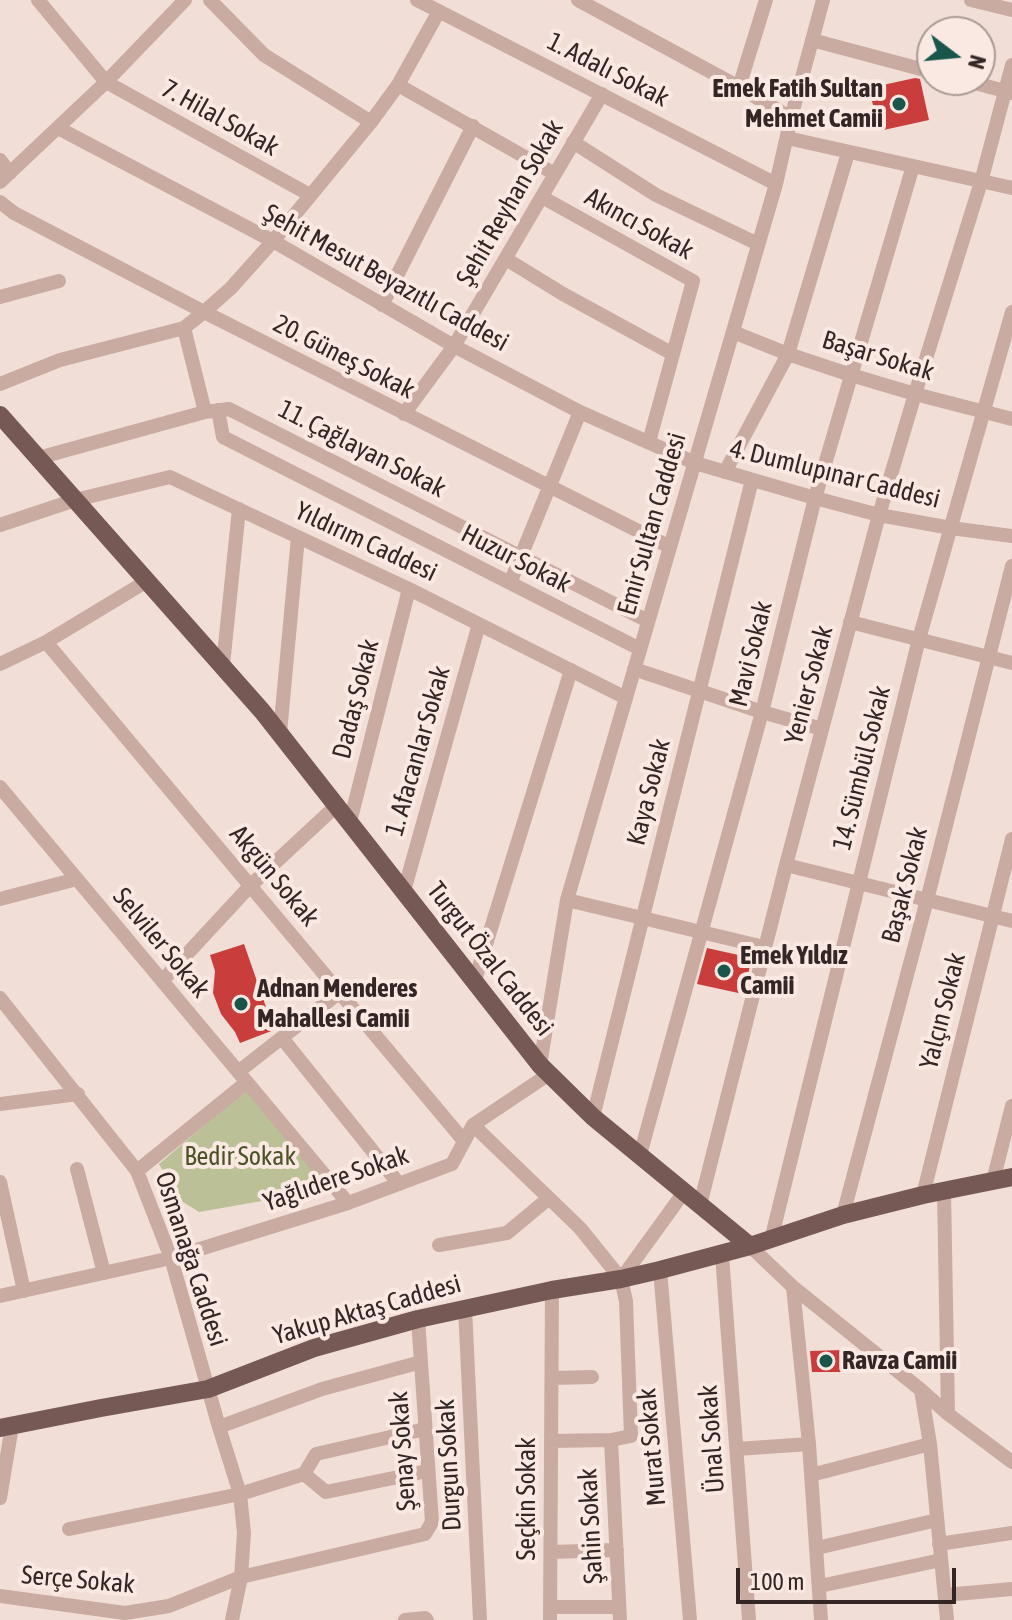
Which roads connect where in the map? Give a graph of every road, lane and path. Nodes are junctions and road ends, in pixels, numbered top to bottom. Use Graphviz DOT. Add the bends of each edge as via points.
graph roads {
  1 [pos="38,0"];
  2 [pos="185,0"];
  3 [pos="210,0"];
  4 [pos="417,0"];
  5 [pos="578,0"];
  6 [pos="766,0"];
  7 [pos="823,0"];
  8 [pos="971,0"];
  9 [pos="1012,10"];
  10 [pos="439,11"];
  11 [pos="812,40"];
  12 [pos="1012,65"];
  13 [pos="916,68"];
  14 [pos="106,82"];
  15 [pos="398,85"];
  16 [pos="739,87"];
  17 [pos="1009,92"];
  18 [pos="602,94"];
  19 [pos="791,118"];
  20 [pos="371,122"];
  21 [pos="473,126"];
  22 [pos="58,128"];
  23 [pos="787,138"];
  24 [pos="573,142"];
  25 [pos="848,153"];
  26 [pos="0,160"];
  27 [pos="913,166"];
  28 [pos="555,174"];
  29 [pos="5,177"];
  30 [pos="981,182"];
  31 [pos="776,184"];
  32 [pos="1012,188"];
  33 [pos="310,195"];
  34 [pos="542,197"];
  35 [pos="0,202"];
  36 [pos="273,241"];
  37 [pos="758,244"];
  38 [pos="506,259"];
  39 [pos="59,281"];
  40 [pos="0,297"];
  41 [pos="382,305"];
  42 [pos="204,312"];
  43 [pos="1012,312"];
  44 [pos="184,328"];
  45 [pos="733,332"];
  46 [pos="454,346"];
  47 [pos="673,354"];
  48 [pos="788,354"];
  49 [pos="851,375"];
  50 [pos="0,384"];
  51 [pos="915,394"];
  52 [pos="211,411"];
  53 [pos="984,411"];
  54 [pos="580,412"];
  55 [pos="404,414"];
  56 [pos="0,415"];
  57 [pos="1012,419"];
  58 [pos="649,442"];
  59 [pos="38,458"];
  60 [pos="695,463"];
  61 [pos="725,472"];
  62 [pos="752,480"];
  63 [pos="549,487"];
  64 [pos="815,498"];
  65 [pos="75,500"];
  66 [pos="239,509"];
  67 [pos="879,515"];
  68 [pos="0,525"];
  69 [pos="951,528"];
  70 [pos="1012,536"];
  71 [pos="298,537"];
  72 [pos="670,547"];
  73 [pos="521,556"];
  74 [pos="1012,566"];
  75 [pos="147,581"];
  76 [pos="510,583"];
  77 [pos="409,589"];
  78 [pos="648,621"];
  79 [pos="850,622"];
  80 [pos="479,624"];
  81 [pos="919,639"];
  82 [pos="46,642"];
  83 [pos="640,649"];
  84 [pos="988,657"];
  85 [pos="1012,663"];
  86 [pos="0,664"];
  87 [pos="223,665"];
  88 [pos="634,669"];
  89 [pos="571,670"];
  90 [pos="699,691"];
  91 [pos="626,698"];
  92 [pos="762,712"];
  93 [pos="822,729"];
  94 [pos="280,733"];
  95 [pos="0,787"];
  96 [pos="336,806"];
  97 [pos="350,822"];
  98 [pos="1012,839"];
  99 [pos="786,865"];
  100 [pos="77,879"];
  101 [pos="858,883"];
  102 [pos="250,886"];
  103 [pos="404,891"];
  104 [pos="0,899"];
  105 [pos="567,900"];
  106 [pos="927,900"];
  107 [pos="992,916"];
  108 [pos="642,918"];
  109 [pos="1012,921"];
  110 [pos="701,933"];
  111 [pos="764,947"];
  112 [pos="475,980"];
  113 [pos="162,981"];
  114 [pos="340,992"];
  115 [pos="0,998"];
  116 [pos="282,1038"];
  117 [pos="545,1069"];
  118 [pos="243,1077"];
  119 [pos="78,1094"];
  120 [pos="0,1104"];
  121 [pos="1012,1106"];
  122 [pos="593,1117"];
  123 [pos="473,1125"];
  124 [pos="464,1141"];
  125 [pos="640,1155"];
  126 [pos="77,1169"];
  127 [pos="137,1171"];
  128 [pos="1003,1179"];
  129 [pos="0,1182"];
  130 [pos="399,1184"];
  131 [pos="944,1191"];
  132 [pos="684,1192"];
  133 [pos="923,1195"];
  134 [pos="549,1198"];
  135 [pos="348,1203"];
  136 [pos="700,1205"];
  137 [pos="843,1215"];
  138 [pos="771,1240"];
  139 [pos="439,1245"];
  140 [pos="750,1246"];
  141 [pos="722,1255"];
  142 [pos="171,1258"];
  143 [pos="660,1270"];
  144 [pos="104,1273"];
  145 [pos="621,1279"];
  146 [pos="793,1287"];
  147 [pos="552,1290"];
  148 [pos="24,1291"];
  149 [pos="0,1296"];
  150 [pos="465,1308"];
  151 [pos="418,1319"];
  152 [pos="421,1362"];
  153 [pos="592,1377"];
  154 [pos="552,1378"];
  155 [pos="208,1389"];
  156 [pos="921,1390"];
  157 [pos="948,1414"];
  158 [pos="6,1427"];
  159 [pos="219,1427"];
  160 [pos="425,1429"];
  161 [pos="611,1440"];
  162 [pos="551,1441"];
  163 [pos="809,1444"];
  164 [pos="930,1444"];
  165 [pos="737,1449"];
  166 [pos="1012,1462"];
  167 [pos="427,1471"];
  168 [pos="304,1474"];
  169 [pos="811,1475"];
  170 [pos="240,1494"];
  171 [pos="0,1498"];
  172 [pos="937,1520"];
  173 [pos="69,1529"];
  174 [pos="1012,1533"];
  175 [pos="939,1544"];
  176 [pos="817,1548"];
  177 [pos="617,1550"];
  178 [pos="551,1552"];
  179 [pos="941,1560"];
  180 [pos="241,1577"];
  181 [pos="820,1586"];
  182 [pos="1012,1589"];
  183 [pos="945,1595"];
  184 [pos="0,1596"];
  185 [pos="550,1614"];
  186 [pos="619,1614"];
  187 [pos="232,1620"];
  188 [pos="405,1620"];
  189 [pos="427,1620"];
  190 [pos="480,1620"];
  191 [pos="690,1620"];
  192 [pos="749,1620"];
  193 [pos="821,1620"];
  194 [pos="947,1620"];
  1 -- 14 [label="street"];
  2 -- 14 [label="street"];
  3 -- 20 [label="street" via="264,55"];
  4 -- 10 [label="street, 1. Adalı Sokak"];
  5 -- 16 [label="street"];
  6 -- 16 [label="street"];
  7 -- 11 [label="street, Emir Sultan Caddesi"];
  8 -- 9 [label="street"];
  10 -- 15 [label="street"];
  10 -- 18 [label="street, 1. Adalı Sokak"];
  11 -- 13 [label="street"];
  11 -- 19 [label="street, Emir Sultan Caddesi"];
  12 -- 17 [label="street, Yenier Sokak"];
  14 -- 22 [label="street"];
  14 -- 33 [label="street, 7. Hilal Sokak"];
  15 -- 20 [label="street"];
  15 -- 21 [label="street"];
  16 -- 19 [label="street"];
  17 -- 30 [label="street, Yenier Sokak"];
  18 -- 24 [label="street, Şehit Reyhan Sokak"];
  18 -- 31 [label="street, 1. Adalı Sokak"];
  19 -- 23 [label="street, Emir Sultan Caddesi"];
  20 -- 33 [label="street"];
  21 -- 28 [label="street"];
  21 -- 41 [label="street"];
  22 -- 29 [label="street"];
  22 -- 36 [label="street, Şehit Mesut Beyazıtlı Caddesi"];
  23 -- 25 [label="street"];
  23 -- 31 [label="street, Emir Sultan Caddesi"];
  24 -- 28 [label="street, Şehit Reyhan Sokak"];
  24 -- 37 [label="street" via="656,195"];
  25 -- 27 [label="street"];
  25 -- 48 [label="street"];
  26 -- 29 [label="street"];
  27 -- 30 [label="street"];
  27 -- 49 [label="street, Mavi Sokak"];
  28 -- 34 [label="street, Şehit Reyhan Sokak"];
  30 -- 32 [label="street"];
  30 -- 51 [label="street, Yenier Sokak"];
  31 -- 37 [label="street, Emir Sultan Caddesi"];
  33 -- 36 [label="street"];
  34 -- 38 [label="street, Şehit Reyhan Sokak"];
  34 -- 47 [label="street, Akıncı Sokak" via="693,281"];
  35 -- 42 [label="street, 20. Güneş Sokak"];
  36 -- 41 [label="street, Şehit Mesut Beyazıtlı Caddesi"];
  36 -- 42 [label="street"];
  37 -- 45 [label="street, Emir Sultan Caddesi"];
  38 -- 46 [label="street, Şehit Reyhan Sokak"];
  38 -- 47 [label="street"];
  39 -- 40 [label="street"];
  41 -- 46 [label="street, Şehit Mesut Beyazıtlı Caddesi"];
  42 -- 44 [label="street"];
  42 -- 55 [label="street, 20. Güneş Sokak"];
  43 -- 53 [label="street, 14. Sümbül Sokak"];
  44 -- 50 [label="street" via="60,360"];
  44 -- 52 [label="street"];
  45 -- 48 [label="street, Başar Sokak"];
  45 -- 60 [label="street, Emir Sultan Caddesi"];
  46 -- 54 [label="street, Şehit Mesut Beyazıtlı Caddesi"];
  46 -- 55 [label="street, Şehit Reyhan Sokak"];
  47 -- 58 [label="street, Akıncı Sokak"];
  48 -- 49 [label="street, Başar Sokak"];
  48 -- 61 [label="street"];
  49 -- 51 [label="street, Başar Sokak"];
  49 -- 64 [label="street, Mavi Sokak"];
  51 -- 53 [label="street, Başar Sokak"];
  51 -- 67 [label="street, Yenier Sokak"];
  52 -- 59 [label="street"];
  52 -- 73 [label="street, 11. Çağlayan Sokak" via="229,409"];
  52 -- 76 [label="street, Huzur Sokak" via="223,437"];
  53 -- 57 [label="street, Başar Sokak"];
  53 -- 69 [label="street, 14. Sümbül Sokak"];
  54 -- 58 [label="street, Şehit Mesut Beyazıtlı Caddesi"];
  54 -- 63 [label="street"];
  55 -- 63 [label="street, 20. Güneş Sokak"];
  56 -- 59 [label="main road, Turgut Özal Caddesi"];
  58 -- 60 [label="street, Şehit Mesut Beyazıtlı Caddesi"];
  59 -- 65 [label="main road, Turgut Özal Caddesi"];
  60 -- 61 [label="street, 4. Dumlupınar Caddesi"];
  60 -- 72 [label="street, Emir Sultan Caddesi"];
  61 -- 62 [label="street, 4. Dumlupınar Caddesi"];
  62 -- 64 [label="street, 4. Dumlupınar Caddesi"];
  62 -- 90 [label="street, Kaya Sokak"];
  63 -- 72 [label="street, 20. Güneş Sokak"];
  63 -- 73 [label="street"];
  64 -- 67 [label="street, 4. Dumlupınar Caddesi"];
  64 -- 92 [label="street, Mavi Sokak"];
  65 -- 66 [label="street, Yıldırım Caddesi" via="170,477"];
  65 -- 68 [label="street, Yıldırım Caddesi"];
  65 -- 75 [label="main road, Turgut Özal Caddesi"];
  66 -- 71 [label="street, Yıldırım Caddesi"];
  66 -- 87 [label="street"];
  67 -- 69 [label="street, 4. Dumlupınar Caddesi"];
  67 -- 79 [label="street, Yenier Sokak"];
  69 -- 70 [label="street, 4. Dumlupınar Caddesi"];
  69 -- 81 [label="street, 14. Sümbül Sokak"];
  71 -- 77 [label="street, Yıldırım Caddesi"];
  71 -- 94 [label="street"];
  72 -- 78 [label="street, Emir Sultan Caddesi"];
  73 -- 76 [label="street"];
  73 -- 78 [label="street, 11. Çağlayan Sokak"];
  74 -- 84 [label="street, Başak Sokak"];
  75 -- 82 [label="street"];
  75 -- 87 [label="main road, Turgut Özal Caddesi"];
  76 -- 83 [label="street, Huzur Sokak"];
  77 -- 80 [label="street, Yıldırım Caddesi"];
  77 -- 97 [label="street, Dadaş Sokak"];
  78 -- 83 [label="street, Emir Sultan Caddesi"];
  79 -- 81 [label="street"];
  79 -- 93 [label="street, Yenier Sokak"];
  80 -- 89 [label="street, Yıldırım Caddesi"];
  80 -- 103 [label="street, 1. Afacanlar Sokak"];
  81 -- 84 [label="street"];
  81 -- 101 [label="street, 14. Sümbül Sokak"];
  82 -- 86 [label="street"];
  82 -- 102 [label="street, Akgün Sokak"];
  83 -- 88 [label="street, Emir Sultan Caddesi"];
  84 -- 85 [label="street"];
  84 -- 106 [label="street, Başak Sokak"];
  87 -- 94 [label="main road, Turgut Özal Caddesi"];
  88 -- 90 [label="street"];
  88 -- 91 [label="street, Emir Sultan Caddesi"];
  89 -- 91 [label="street, Yıldırım Caddesi"];
  89 -- 112 [label="street"];
  90 -- 92 [label="street"];
  90 -- 108 [label="street, Kaya Sokak"];
  91 -- 105 [label="street, Emir Sultan Caddesi"];
  92 -- 93 [label="street"];
  92 -- 110 [label="street, Mavi Sokak"];
  93 -- 99 [label="street, Yenier Sokak"];
  94 -- 96 [label="main road, Turgut Özal Caddesi"];
  95 -- 100 [label="street, Selviler Sokak"];
  96 -- 97 [label="main road, Turgut Özal Caddesi"];
  96 -- 102 [label="street"];
  97 -- 103 [label="main road, Turgut Özal Caddesi"];
  98 -- 107 [label="street, Yalçın Sokak"];
  99 -- 101 [label="street"];
  99 -- 111 [label="street, Yenier Sokak"];
  100 -- 104 [label="street"];
  100 -- 113 [label="street, Selviler Sokak"];
  101 -- 106 [label="street"];
  101 -- 138 [label="street, 14. Sümbül Sokak"];
  102 -- 113 [label="street"];
  102 -- 114 [label="street, Akgün Sokak"];
  103 -- 112 [label="main road, Turgut Özal Caddesi"];
  105 -- 108 [label="street"];
  105 -- 117 [label="street, Emir Sultan Caddesi"];
  106 -- 107 [label="street"];
  106 -- 137 [label="street, Başak Sokak"];
  107 -- 109 [label="street"];
  107 -- 133 [label="street, Yalçın Sokak"];
  108 -- 110 [label="street"];
  108 -- 122 [label="street, Kaya Sokak"];
  110 -- 111 [label="street"];
  110 -- 125 [label="street, Mavi Sokak"];
  111 -- 136 [label="street, Yenier Sokak"];
  112 -- 117 [label="main road, Turgut Özal Caddesi"];
  113 -- 118 [label="street, Selviler Sokak"];
  114 -- 116 [label="street"];
  114 -- 124 [label="street, Akgün Sokak"];
  115 -- 119 [label="street, Osmanağa Caddesi"];
  116 -- 118 [label="street"];
  116 -- 130 [label="street"];
  117 -- 122 [label="main road, Turgut Özal Caddesi"];
  117 -- 123 [label="street, Yağlıdere Sokak"];
  118 -- 127 [label="street"];
  118 -- 135 [label="street, Selviler Sokak"];
  119 -- 120 [label="street"];
  119 -- 127 [label="street, Osmanağa Caddesi"];
  121 -- 128 [label="street"];
  122 -- 125 [label="main road, Turgut Özal Caddesi"];
  123 -- 124 [label="street, Yağlıdere Sokak"];
  123 -- 134 [label="street"];
  124 -- 130 [label="street, Yağlıdere Sokak" via="452,1164"];
  125 -- 132 [label="main road, Turgut Özal Caddesi"];
  126 -- 144 [label="street"];
  127 -- 142 [label="street, Osmanağa Caddesi"];
  128 -- 131 [label="main road, Yakup Aktaş Caddesi"];
  129 -- 148 [label="street"];
  130 -- 135 [label="street, Yağlıdere Sokak"];
  131 -- 133 [label="main road, Yakup Aktaş Caddesi"];
  131 -- 157 [label="street"];
  132 -- 136 [label="main road, Turgut Özal Caddesi"];
  132 -- 145 [label="street"];
  133 -- 137 [label="main road, Yakup Aktaş Caddesi"];
  134 -- 139 [label="street" via="507,1233"];
  134 -- 145 [label="street"];
  135 -- 142 [label="street, Yağlıdere Sokak"];
  136 -- 140 [label="main road, Turgut Özal Caddesi"];
  137 -- 138 [label="main road, Yakup Aktaş Caddesi"];
  138 -- 140 [label="main road, Yakup Aktaş Caddesi"];
  140 -- 141 [label="main road, Yakup Aktaş Caddesi"];
  140 -- 146 [label="street, Turgut Özal Caddesi"];
  141 -- 143 [label="main road, Yakup Aktaş Caddesi"];
  141 -- 165 [label="street, Ünal Sokak"];
  142 -- 144 [label="street, Yağlıdere Sokak"];
  142 -- 155 [label="street, Osmanağa Caddesi"];
  143 -- 145 [label="main road, Yakup Aktaş Caddesi"];
  143 -- 191 [label="street, Murat Sokak"];
  144 -- 148 [label="street, Yağlıdere Sokak"];
  145 -- 147 [label="main road, Yakup Aktaş Caddesi"];
  145 -- 161 [label="street" via="631,1436"];
  146 -- 156 [label="street, Turgut Özal Caddesi"];
  146 -- 163 [label="street"];
  147 -- 150 [label="main road, Yakup Aktaş Caddesi"];
  147 -- 154 [label="street, Seçkin Sokak"];
  148 -- 149 [label="street, Yağlıdere Sokak"];
  150 -- 151 [label="main road, Yakup Aktaş Caddesi"];
  150 -- 190 [label="street, Durgun Sokak"];
  151 -- 152 [label="street, Şenay Sokak"];
  151 -- 155 [label="main road, Yakup Aktaş Caddesi" via="314,1348"];
  152 -- 159 [label="street" via="322,1389"];
  152 -- 160 [label="street, Şenay Sokak"];
  153 -- 154 [label="street"];
  154 -- 162 [label="street, Seçkin Sokak"];
  155 -- 158 [label="main road, Yakup Aktaş Caddesi"];
  155 -- 159 [label="street, Osmanağa Caddesi"];
  156 -- 157 [label="street, Turgut Özal Caddesi"];
  156 -- 164 [label="street"];
  157 -- 166 [label="street, Turgut Özal Caddesi"];
  158 -- 171 [label="street"];
  159 -- 170 [label="street, Osmanağa Caddesi"];
  160 -- 167 [label="street, Şenay Sokak"];
  160 -- 168 [label="street" via="316,1454"];
  161 -- 162 [label="street, Şahin Sokak"];
  161 -- 177 [label="street, Şahin Sokak"];
  162 -- 178 [label="street, Seçkin Sokak"];
  163 -- 165 [label="street"];
  163 -- 169 [label="street"];
  164 -- 169 [label="street"];
  164 -- 172 [label="street"];
  165 -- 192 [label="street, Ünal Sokak"];
  167 -- 168 [label="street" via="326,1492"];
  167 -- 180 [label="street, Şenay Sokak" via="432,1522 425,1534"];
  168 -- 170 [label="street"];
  169 -- 176 [label="street"];
  170 -- 173 [label="street"];
  170 -- 180 [label="street, Osmanağa Caddesi"];
  172 -- 175 [label="street"];
  172 -- 176 [label="street"];
  174 -- 175 [label="street"];
  175 -- 179 [label="street"];
  176 -- 181 [label="street"];
  177 -- 178 [label="street"];
  177 -- 186 [label="street, Şahin Sokak"];
  178 -- 185 [label="street, Seçkin Sokak"];
  179 -- 181 [label="street"];
  179 -- 183 [label="street"];
  180 -- 184 [label="street, Serçe Sokak" via="169,1606 125,1613"];
  180 -- 187 [label="street, Osmanağa Caddesi"];
  181 -- 193 [label="street"];
  182 -- 183 [label="street"];
  183 -- 194 [label="street"];
  185 -- 186 [label="street"];
  188 -- 189 [label="street"];
}
